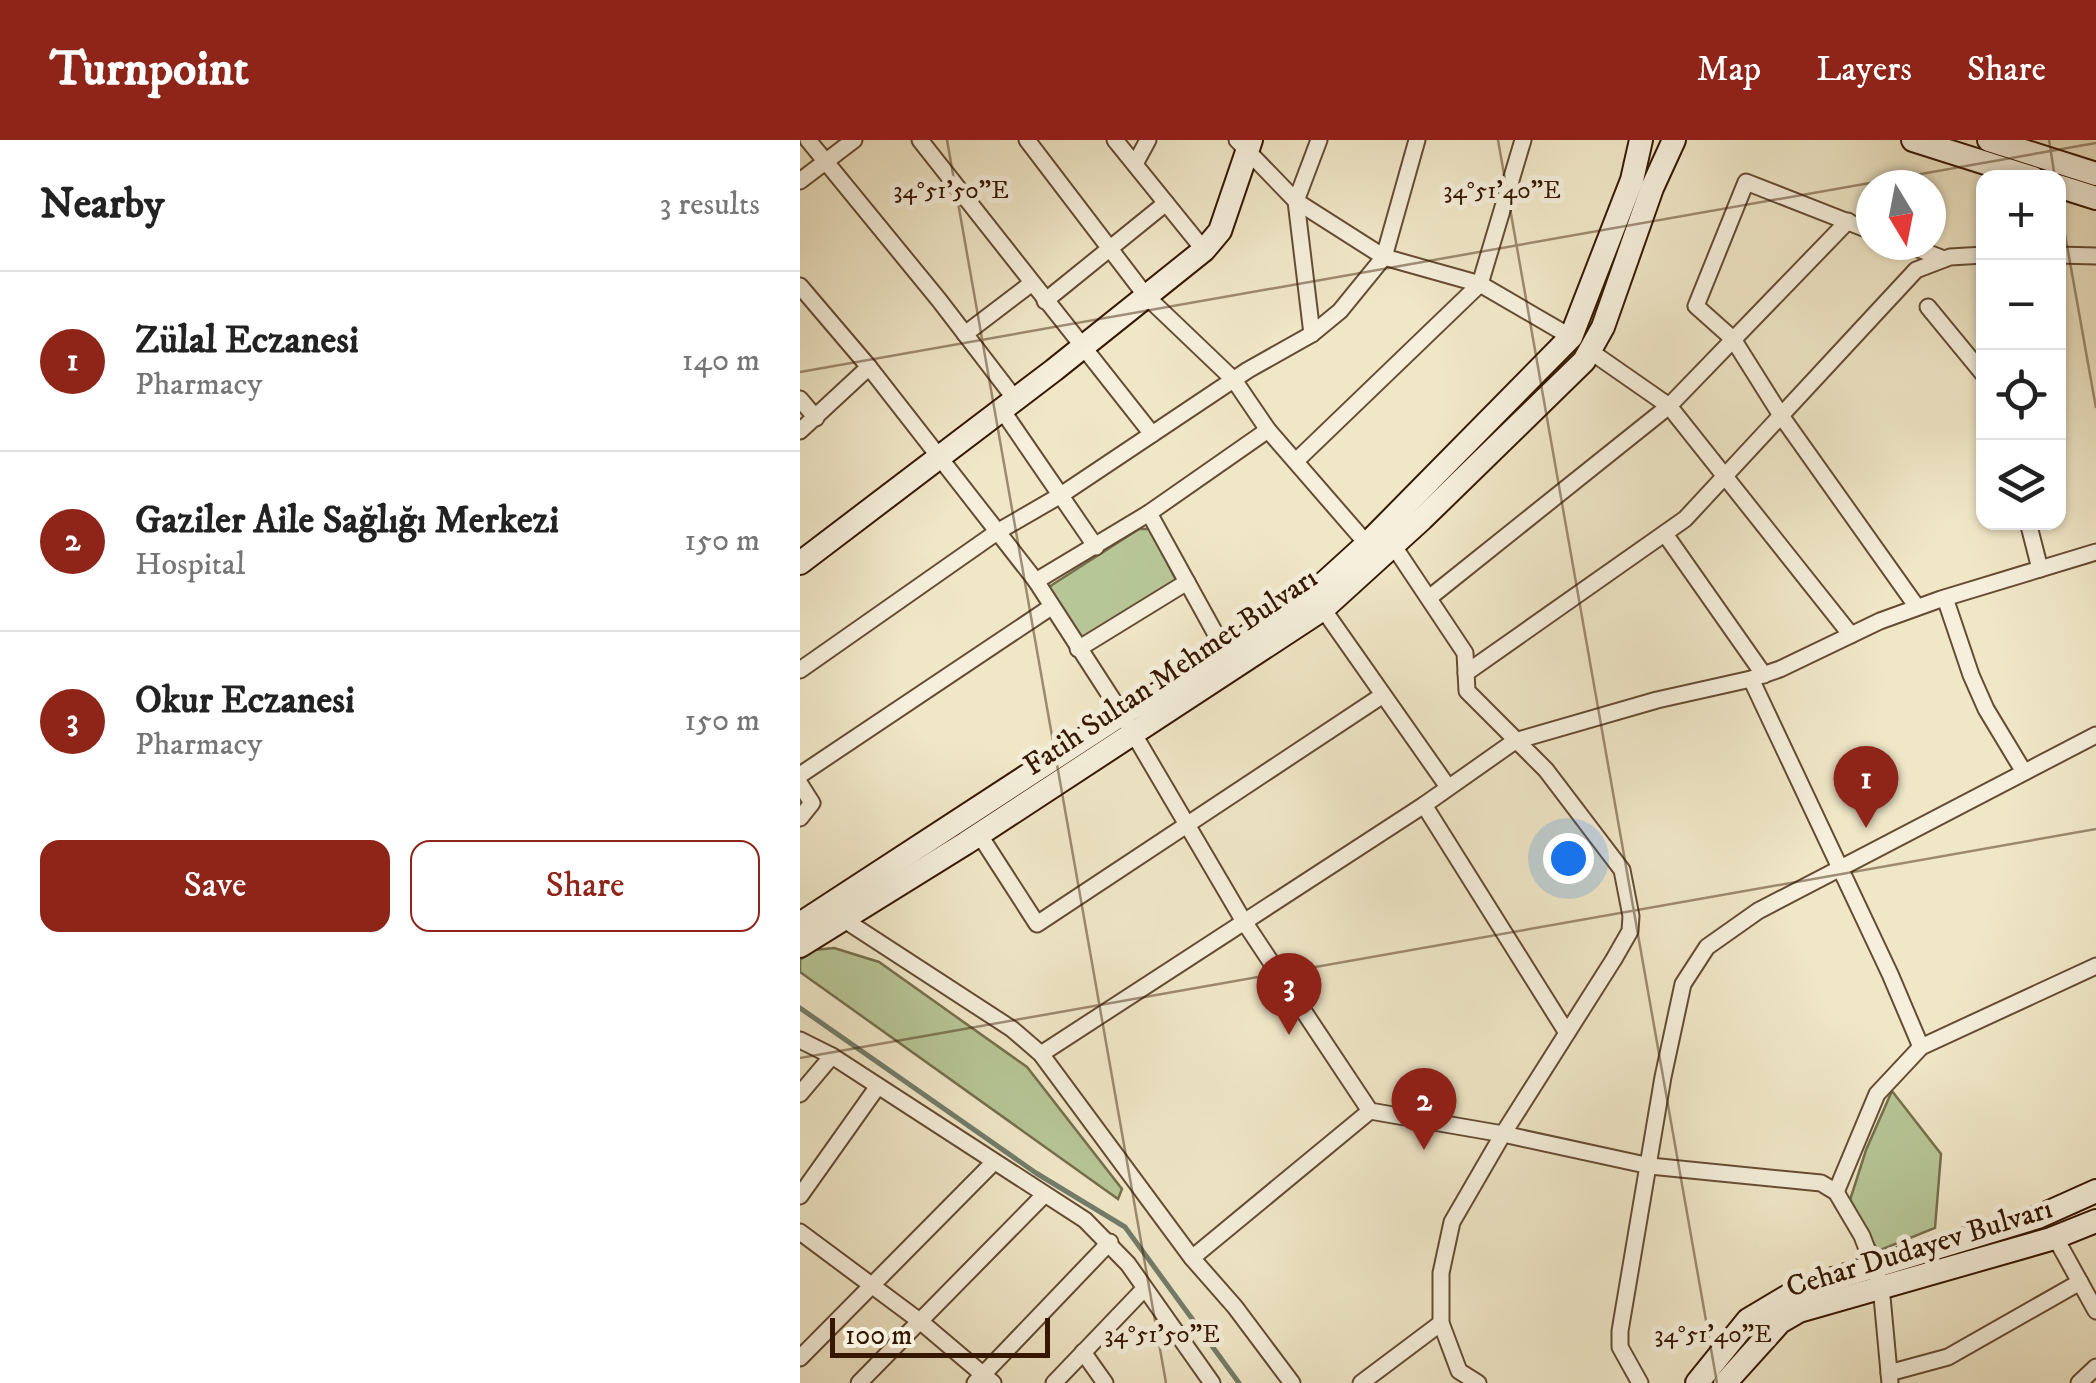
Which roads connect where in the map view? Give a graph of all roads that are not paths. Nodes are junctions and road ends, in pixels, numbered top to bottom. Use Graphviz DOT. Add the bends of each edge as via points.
graph roads {
  1 [pos="808,140"];
  2 [pos="854,140"];
  3 [pos="920,140"];
  4 [pos="1027,140"];
  5 [pos="1115,140"];
  6 [pos="1148,140"];
  7 [pos="1319,140"];
  8 [pos="1417,140"];
  9 [pos="1503,140"];
  10 [pos="1641,140"];
  11 [pos="1674,140"];
  12 [pos="1913,140"];
  13 [pos="1989,140"];
  14 [pos="1245,143"];
  15 [pos="1522,143"];
  16 [pos="827,161"];
  17 [pos="1134,164"];
  18 [pos="2008,170"];
  19 [pos="2096,174"];
  20 [pos="800,181"];
  21 [pos="2066,189"];
  22 [pos="2096,198"];
  23 [pos="1296,202"];
  24 [pos="1166,203"];
  25 [pos="1848,222"];
  26 [pos="1856,225"];
  27 [pos="1110,249"];
  28 [pos="1204,250"];
  29 [pos="2066,254"];
  30 [pos="1976,256"];
  31 [pos="2096,256"];
  32 [pos="1384,257"];
  33 [pos="1946,259"];
  34 [pos="1941,260"];
  35 [pos="1032,283"];
  36 [pos="1480,284"];
  37 [pos="800,286"];
  38 [pos="1146,296"];
  39 [pos="1046,301"];
  40 [pos="1928,307"];
  41 [pos="965,334"];
  42 [pos="1312,334"];
  43 [pos="1733,340"];
  44 [pos="1580,344"];
  45 [pos="1082,348"];
  46 [pos="1976,365"];
  47 [pos="870,366"];
  48 [pos="1234,380"];
  49 [pos="800,399"];
  50 [pos="1008,404"];
  51 [pos="1669,406"];
  52 [pos="1782,417"];
  53 [pos="816,418"];
  54 [pos="1268,430"];
  55 [pos="800,431"];
  56 [pos="1152,434"];
  57 [pos="940,457"];
  58 [pos="1296,461"];
  59 [pos="1727,476"];
  60 [pos="1061,495"];
  61 [pos="1149,513"];
  62 [pos="2030,530"];
  63 [pos="997,532"];
  64 [pos="1664,534"];
  65 [pos="1367,544"];
  66 [pos="1393,545"];
  67 [pos="1096,548"];
  68 [pos="2096,552"];
  69 [pos="800,563"];
  70 [pos="2040,569"];
  71 [pos="1036,582"];
  72 [pos="1187,582"];
  73 [pos="1429,598"];
  74 [pos="1944,598"];
  75 [pos="1051,607"];
  76 [pos="1917,608"];
  77 [pos="1324,609"];
  78 [pos="1851,635"];
  79 [pos="1078,649"];
  80 [pos="1225,651"];
  81 [pos="800,670"];
  82 [pos="1466,673"];
  83 [pos="1758,677"];
  84 [pos="1384,695"];
  85 [pos="1128,724"];
  86 [pos="2096,735"];
  87 [pos="1514,741"];
  88 [pos="2024,772"];
  89 [pos="800,775"];
  90 [pos="800,784"];
  91 [pos="1448,787"];
  92 [pos="1424,804"];
  93 [pos="800,818"];
  94 [pos="1189,826"];
  95 [pos="979,834"];
  96 [pos="1840,867"];
  97 [pos="843,919"];
  98 [pos="1243,920"];
  99 [pos="800,924"];
  100 [pos="800,946"];
  101 [pos="2096,966"];
  102 [pos="1566,1033"];
  103 [pos="800,1040"];
  104 [pos="1921,1047"];
  105 [pos="1042,1054"];
  106 [pos="832,1056"];
  107 [pos="878,1086"];
  108 [pos="800,1094"];
  109 [pos="1370,1111"];
  110 [pos="1503,1134"];
  111 [pos="994,1162"];
  112 [pos="1650,1166"];
  113 [pos="1836,1192"];
  114 [pos="2096,1192"];
  115 [pos="1044,1195"];
  116 [pos="800,1196"];
  117 [pos="2096,1220"];
  118 [pos="800,1232"];
  119 [pos="2055,1238"];
  120 [pos="1110,1242"];
  121 [pos="1192,1258"];
  122 [pos="1876,1276"];
  123 [pos="2080,1282"];
  124 [pos="871,1285"];
  125 [pos="1144,1289"];
  126 [pos="2096,1311"];
  127 [pos="921,1322"];
  128 [pos="1441,1323"];
  129 [pos="1083,1352"];
  130 [pos="800,1358"];
  131 [pos="2096,1367"];
  132 [pos="1889,1378"];
  133 [pos="983,1380"];
  134 [pos="859,1383"];
  135 [pos="1054,1383"];
  136 [pos="1105,1383"];
  137 [pos="1212,1383"];
  138 [pos="1292,1383"];
  139 [pos="1361,1383"];
  140 [pos="1478,1383"];
  141 [pos="1640,1383"];
  142 [pos="1697,1383"];
  143 [pos="1725,1383"];
  144 [pos="2079,1383"];
  1 -- 16 [label="street"];
  2 -- 16 [label="street"];
  3 -- 35 [label="street"];
  4 -- 27 [label="street"];
  5 -- 17 [label="street"];
  6 -- 17 [label="street"];
  7 -- 23 [label="street"];
  8 -- 32 [label="street"];
  9 -- 15 [label="street"];
  10 -- 44 [label="street, Fatih Sultan Mehmet Bulvarı"];
  11 -- 44 [label="street, Fatih Sultan Mehmet Bulvarı" via="1604,326"];
  12 -- 18 [label="street"];
  13 -- 19 [label="street"];
  14 -- 23 [label="street"];
  14 -- 28 [label="street" via="1220,232"];
  15 -- 36 [label="street"];
  16 -- 20 [label="street"];
  16 -- 41 [label="street"];
  17 -- 24 [label="street"];
  21 -- 22 [label="street"];
  23 -- 32 [label="street"];
  23 -- 42 [label="street"];
  24 -- 27 [label="street"];
  24 -- 28 [label="street"];
  25 -- 26 [label="street"];
  25 -- 43 [label="street"];
  25 -- 43 [label="street" via="1746,182 1696,306"];
  27 -- 38 [label="street"];
  27 -- 39 [label="street"];
  28 -- 38 [label="street"];
  29 -- 31 [label="street"];
  30 -- 33 [label="street"];
  32 -- 36 [label="street"];
  32 -- 42 [label="street"];
  34 -- 52 [label="street" via="1916,270"];
  35 -- 39 [label="street"];
  35 -- 41 [label="street"];
  36 -- 44 [label="street"];
  36 -- 58 [label="street"];
  37 -- 47 [label="street"];
  38 -- 45 [label="street"];
  38 -- 48 [label="street"];
  39 -- 45 [label="street"];
  40 -- 46 [label="street"];
  41 -- 50 [label="street"];
  42 -- 48 [label="street"];
  43 -- 51 [label="street"];
  43 -- 52 [label="street"];
  44 -- 51 [label="street"];
  44 -- 65 [label="street, Fatih Sultan Mehmet Bulvarı"];
  44 -- 66 [label="street, Fatih Sultan Mehmet Bulvarı" via="1562,385"];
  45 -- 50 [label="street"];
  45 -- 56 [label="street"];
  47 -- 53 [label="street"];
  47 -- 57 [label="street"];
  48 -- 54 [label="street"];
  48 -- 56 [label="street"];
  49 -- 53 [label="street"];
  50 -- 57 [label="street"];
  50 -- 60 [label="street"];
  51 -- 59 [label="street"];
  51 -- 73 [label="street"];
  52 -- 59 [label="street"];
  52 -- 76 [label="street"];
  53 -- 55 [label="street"];
  54 -- 58 [label="street"];
  54 -- 61 [label="street"];
  56 -- 60 [label="street"];
  57 -- 63 [label="street"];
  57 -- 69 [label="street"];
  58 -- 65 [label="street"];
  59 -- 64 [label="street"];
  59 -- 78 [label="street"];
  60 -- 63 [label="street"];
  60 -- 67 [label="street"];
  61 -- 67 [label="street"];
  61 -- 72 [label="street"];
  62 -- 70 [label="street"];
  63 -- 71 [label="street"];
  63 -- 81 [label="street"];
  64 -- 82 [label="street"];
  64 -- 83 [label="street"];
  65 -- 80 [label="street, Fatih Sultan Mehmet Bulvarı" via="1323,584"];
  66 -- 73 [label="street"];
  66 -- 77 [label="street, Fatih Sultan Mehmet Bulvarı"];
  67 -- 71 [label="street"];
  68 -- 70 [label="street"];
  70 -- 74 [label="street"];
  71 -- 75 [label="street"];
  72 -- 79 [label="street"];
  72 -- 80 [label="street"];
  73 -- 82 [label="street" via="1465,653"];
  74 -- 76 [label="street"];
  74 -- 88 [label="street" via="1986,709"];
  75 -- 79 [label="street"];
  75 -- 89 [label="street"];
  76 -- 78 [label="street"];
  77 -- 84 [label="street"];
  77 -- 85 [label="street, Fatih Sultan Mehmet Bulvarı"];
  78 -- 83 [label="street"];
  79 -- 85 [label="street"];
  80 -- 85 [label="street, Fatih Sultan Mehmet Bulvarı"];
  82 -- 87 [label="street" via="1467,691"];
  83 -- 87 [label="street"];
  83 -- 96 [label="street"];
  84 -- 91 [label="street"];
  84 -- 94 [label="street"];
  85 -- 94 [label="street"];
  85 -- 95 [label="street, Fatih Sultan Mehmet Bulvarı"];
  85 -- 99 [label="street, Fatih Sultan Mehmet Bulvarı"];
  86 -- 88 [label="street"];
  87 -- 91 [label="street"];
  87 -- 102 [label="street" via="1546,770 1622,870 1630,901 1630,931"];
  88 -- 96 [label="street"];
  90 -- 93 [label="street" via="812,803"];
  91 -- 92 [label="street"];
  92 -- 98 [label="street"];
  92 -- 102 [label="street"];
  94 -- 95 [label="street" via="1037,924"];
  94 -- 98 [label="street"];
  95 -- 97 [label="street, Fatih Sultan Mehmet Bulvarı"];
  96 -- 104 [label="street"];
  96 -- 112 [label="street" via="1758,911 1708,948 1683,984"];
  97 -- 100 [label="street, Fatih Sultan Mehmet Bulvarı"];
  97 -- 105 [label="street"];
  98 -- 105 [label="street"];
  98 -- 109 [label="street"];
  101 -- 104 [label="street"];
  102 -- 110 [label="street"];
  103 -- 106 [label="street"];
  104 -- 113 [label="street" via="1877,1094"];
  105 -- 121 [label="street"];
  106 -- 107 [label="street"];
  106 -- 108 [label="street"];
  107 -- 111 [label="street"];
  107 -- 116 [label="street"];
  109 -- 110 [label="street"];
  109 -- 121 [label="street"];
  110 -- 112 [label="street"];
  110 -- 128 [label="street" via="1452,1222 1441,1272"];
  111 -- 115 [label="street"];
  111 -- 124 [label="street"];
  112 -- 113 [label="street" via="1821,1183"];
  112 -- 141 [label="street" via="1620,1331 1620,1347"];
  113 -- 122 [label="street"];
  114 -- 122 [label="street, Cehar Dudayev Bulvarı"];
  115 -- 120 [label="street"];
  115 -- 127 [label="street"];
  117 -- 119 [label="street, Cehar Dudayev Bulvarı"];
  118 -- 124 [label="street"];
  119 -- 122 [label="street, Cehar Dudayev Bulvarı"];
  119 -- 123 [label="street"];
  120 -- 125 [label="street"];
  120 -- 133 [label="street"];
  121 -- 138 [label="street"];
  122 -- 132 [label="street"];
  122 -- 142 [label="street, Cehar Dudayev Bulvarı" via="1800,1289 1764,1310 1748,1320"];
  122 -- 143 [label="street, Cehar Dudayev Bulvarı" via="1780,1322"];
  123 -- 126 [label="street"];
  123 -- 132 [label="street" via="1948,1357"];
  124 -- 127 [label="street"];
  124 -- 130 [label="street"];
  125 -- 129 [label="street"];
  125 -- 137 [label="street"];
  127 -- 133 [label="street"];
  127 -- 134 [label="street"];
  128 -- 139 [label="street"];
  128 -- 140 [label="street" via="1459,1371"];
  129 -- 135 [label="street"];
  129 -- 136 [label="street"];
  131 -- 144 [label="street"];
}
